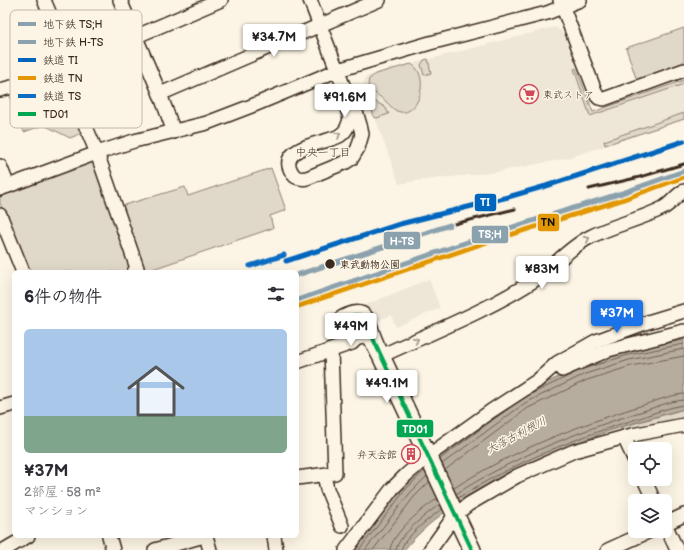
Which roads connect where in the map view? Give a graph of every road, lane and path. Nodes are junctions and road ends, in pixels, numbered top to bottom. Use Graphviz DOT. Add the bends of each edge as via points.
graph roads {
  1 [pos="44,0"];
  2 [pos="120,0"];
  3 [pos="221,0"];
  4 [pos="310,0"];
  5 [pos="379,0"];
  6 [pos="580,0"];
  7 [pos="561,4"];
  8 [pos="48,10"];
  9 [pos="124,10"];
  10 [pos="320,25"];
  11 [pos="142,34"];
  12 [pos="142,51"];
  13 [pos="338,70"];
  14 [pos="684,70"];
  15 [pos="343,85"];
  16 [pos="160,94"];
  17 [pos="86,128"];
  18 [pos="174,132"];
  19 [pos="97,153"];
  20 [pos="0,166"];
  21 [pos="4,187"];
  22 [pos="684,191"];
  23 [pos="0,215"];
  24 [pos="22,270"];
  25 [pos="136,270"];
  26 [pos="684,311"];
  27 [pos="684,331"];
  28 [pos="366,336"];
  29 [pos="335,344"];
  30 [pos="381,356"];
  31 [pos="299,361"];
  32 [pos="562,370"];
  33 [pos="12,405"];
  34 [pos="0,408"];
  35 [pos="684,425"];
  36 [pos="624,437"];
  37 [pos="628,446"];
  38 [pos="429,458"];
  39 [pos="324,475"];
  40 [pos="299,478"];
  41 [pos="454,513"];
  42 [pos="684,515"];
  43 [pos="672,521"];
  44 [pos="342,526"];
  45 [pos="25,538"];
  46 [pos="110,538"];
  47 [pos="196,538"];
  48 [pos="202,538"];
  49 [pos="274,538"];
  50 [pos="635,538"];
  51 [pos="671,538"];
  52 [pos="173,548"];
  53 [pos="4,550"];
  54 [pos="113,550"];
  55 [pos="155,550"];
  56 [pos="210,550"];
  57 [pos="276,550"];
  58 [pos="346,550"];
  59 [pos="430,550"];
  60 [pos="472,550"];
  61 [pos="608,550"];
  62 [pos="677,550"];
  1 -- 8 [label="street"];
  2 -- 9 [label="street"];
  3 -- 11 [label="street"];
  4 -- 10 [label="street"];
  5 -- 10 [label="street"];
  6 -- 7 [label="street"];
  7 -- 13 [label="street" via="548,14 430,43"];
  7 -- 14 [label="street" via="599,98 604,99"];
  10 -- 13 [label="street"];
  10 -- 16 [label="street"];
  12 -- 16 [label="street"];
  13 -- 15 [label="street"];
  13 -- 18 [label="street" via="248,108"];
  15 -- 15 [label="street, one-way" via="354,105 360,125 362,134 358,148 352,158 340,166 300,179 291,173 289,159 294,153 339,136 346,130 350,119"];
  16 -- 18 [label="street"];
  17 -- 19 [label="street"];
  18 -- 19 [label="street"];
  19 -- 21 [label="street"];
  19 -- 25 [label="street" via="137,268"];
  20 -- 21 [label="street"];
  30 -- 22 [label="street, one-way" via="525,286 591,236 665,207 677,194"];
  23 -- 24 [label="street"];
  26 -- 38 [label="street" via="596,341 565,358"];
  27 -- 32 [label="street" via="608,350"];
  28 -- 29 [label="street" via="352,343"];
  28 -- 29 [label="main road" via="367,320 356,314 342,319"];
  28 -- 30 [label="main road"];
  29 -- 31 [label="street"];
  29 -- 39 [label="street" via="335,473"];
  30 -- 38 [label="main road"];
  33 -- 34 [label="street"];
  35 -- 36 [label="street"];
  36 -- 37 [label="street"];
  36 -- 41 [label="street" via="574,451 517,476"];
  38 -- 41 [label="main road"];
  38 -- 58 [label="street" via="392,489"];
  39 -- 40 [label="street"];
  39 -- 44 [label="street" via="327,490"];
  41 -- 59 [label="street"];
  41 -- 60 [label="main road"];
  42 -- 43 [label="street"];
  45 -- 53 [label="street"];
  46 -- 54 [label="street"];
  47 -- 52 [label="street"];
  48 -- 56 [label="street"];
  49 -- 57 [label="street"];
  50 -- 61 [label="street"];
  51 -- 62 [label="street"];
  52 -- 55 [label="street"];
}
